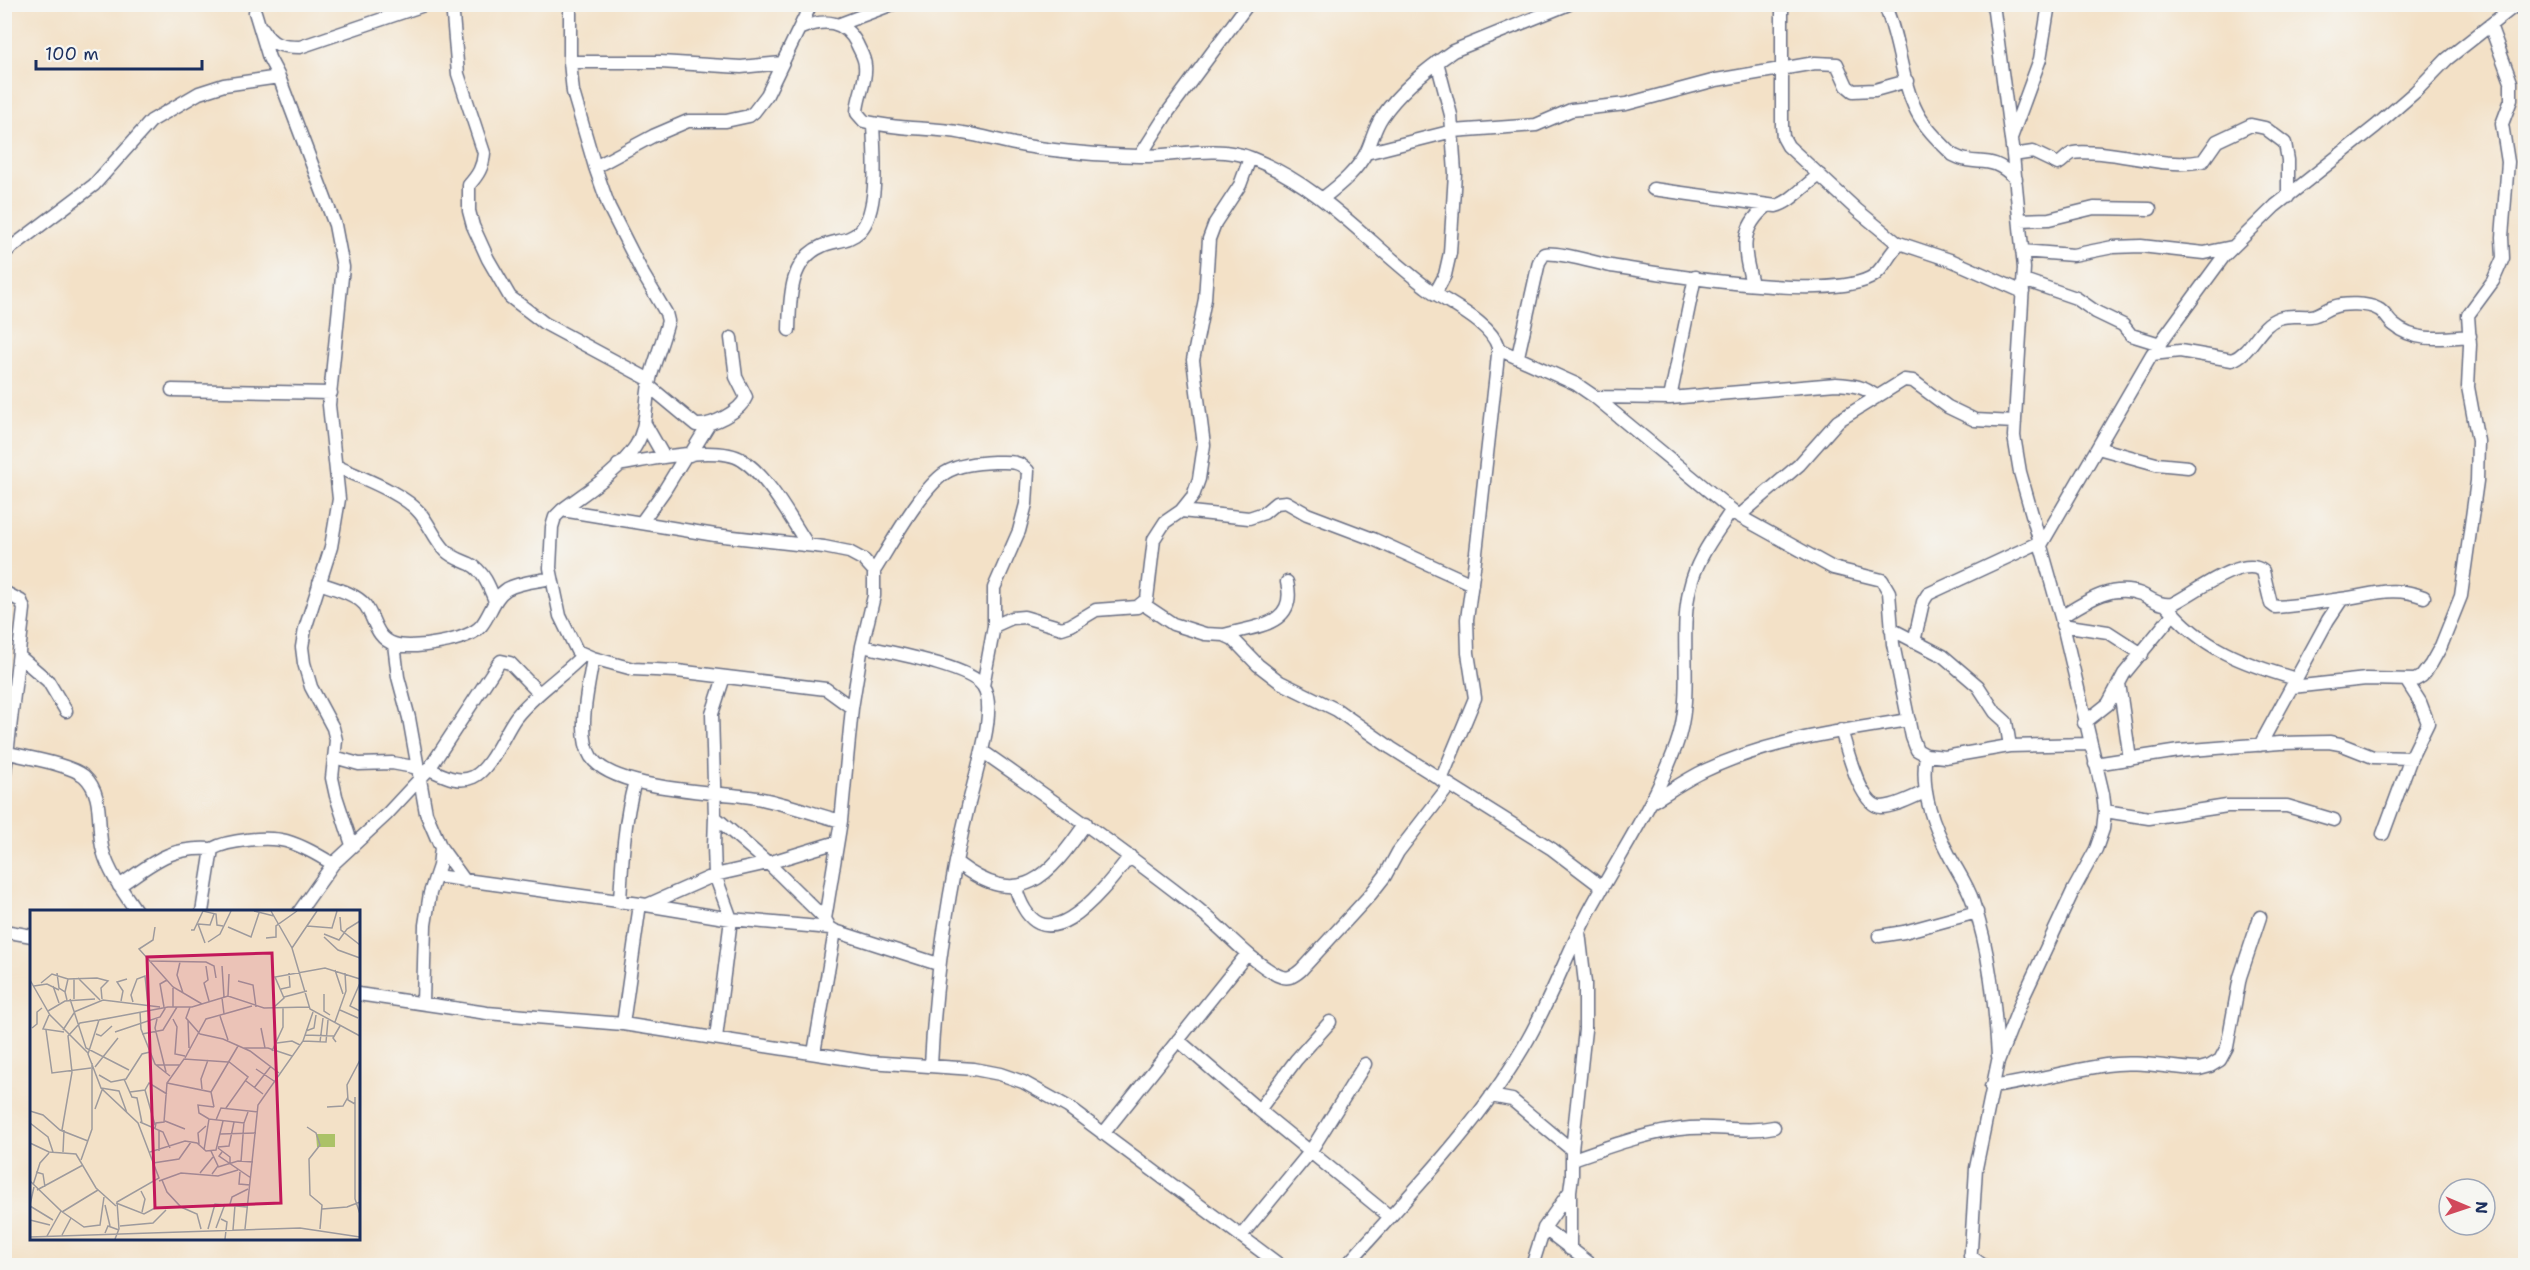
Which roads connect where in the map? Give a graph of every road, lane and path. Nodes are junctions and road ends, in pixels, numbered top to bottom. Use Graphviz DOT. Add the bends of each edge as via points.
graph roads {
  1 [pos="427,4"];
  2 [pos="452,4"];
  3 [pos="570,4"];
  4 [pos="811,4"];
  5 [pos="892,4"];
  6 [pos="1248,4"];
  7 [pos="1569,4"];
  8 [pos="1782,4"];
  9 [pos="1884,4"];
  10 [pos="1993,4"];
  11 [pos="2049,4"];
  12 [pos="2517,4"];
  13 [pos="253,8"];
  14 [pos="840,24"];
  15 [pos="2490,25"];
  16 [pos="801,28"];
  17 [pos="570,62"];
  18 [pos="1437,62"];
  19 [pos="782,63"];
  20 [pos="1782,68"];
  21 [pos="1420,76"];
  22 [pos="279,77"];
  23 [pos="1907,81"];
  24 [pos="1442,87"];
  25 [pos="873,124"];
  26 [pos="1453,131"];
  27 [pos="2011,139"];
  28 [pos="1366,153"];
  29 [pos="2013,155"];
  30 [pos="1140,156"];
  31 [pos="1250,158"];
  32 [pos="595,167"];
  33 [pos="1820,175"];
  34 [pos="2016,178"];
  35 [pos="1653,189"];
  36 [pos="2288,197"];
  37 [pos="1323,198"];
  38 [pos="1767,206"];
  39 [pos="2150,208"];
  40 [pos="2020,220"];
  41 [pos="1900,244"];
  42 [pos="2234,246"];
  43 [pos="2022,251"];
  44 [pos="4,253"];
  45 [pos="1695,277"];
  46 [pos="1752,284"];
  47 [pos="2024,286"];
  48 [pos="1435,294"];
  49 [pos="789,330"];
  50 [pos="2470,336"];
  51 [pos="731,338"];
  52 [pos="1498,349"];
  53 [pos="2156,349"];
  54 [pos="1518,356"];
  55 [pos="650,383"];
  56 [pos="172,390"];
  57 [pos="331,393"];
  58 [pos="1595,397"];
  59 [pos="1877,397"];
  60 [pos="1670,398"];
  61 [pos="644,422"];
  62 [pos="2015,422"];
  63 [pos="709,424"];
  64 [pos="2098,448"];
  65 [pos="688,455"];
  66 [pos="664,457"];
  67 [pos="618,465"];
  68 [pos="336,466"];
  69 [pos="2188,467"];
  70 [pos="562,510"];
  71 [pos="1181,511"];
  72 [pos="1736,513"];
  73 [pos="641,523"];
  74 [pos="807,544"];
  75 [pos="2041,544"];
  76 [pos="874,571"];
  77 [pos="552,578"];
  78 [pos="1287,582"];
  79 [pos="319,583"];
  80 [pos="1472,584"];
  81 [pos="4,592"];
  82 [pos="2424,597"];
  83 [pos="2342,599"];
  84 [pos="495,601"];
  85 [pos="1143,604"];
  86 [pos="2169,610"];
  87 [pos="2061,621"];
  88 [pos="994,626"];
  89 [pos="1891,629"];
  90 [pos="1224,635"];
  91 [pos="1914,642"];
  92 [pos="394,644"];
  93 [pos="862,646"];
  94 [pos="2142,654"];
  95 [pos="19,656"];
  96 [pos="589,656"];
  97 [pos="724,677"];
  98 [pos="2406,680"];
  99 [pos="2119,683"];
  100 [pos="2294,683"];
  101 [pos="983,686"];
  102 [pos="538,692"];
  103 [pos="9,700"];
  104 [pos="852,708"];
  105 [pos="66,711"];
  106 [pos="1909,720"];
  107 [pos="2084,723"];
  108 [pos="1841,730"];
  109 [pos="2089,744"];
  110 [pos="2260,745"];
  111 [pos="2010,746"];
  112 [pos="982,752"];
  113 [pos="9,753"];
  114 [pos="1926,756"];
  115 [pos="334,758"];
  116 [pos="2411,758"];
  117 [pos="2130,759"];
  118 [pos="2095,764"];
  119 [pos="423,772"];
  120 [pos="4,780"];
  121 [pos="635,781"];
  122 [pos="1445,783"];
  123 [pos="1925,792"];
  124 [pos="714,794"];
  125 [pos="1653,801"];
  126 [pos="2105,811"];
  127 [pos="715,817"];
  128 [pos="2334,820"];
  129 [pos="841,821"];
  130 [pos="1086,824"];
  131 [pos="2383,834"];
  132 [pos="837,842"];
  133 [pos="352,845"];
  134 [pos="441,848"];
  135 [pos="212,849"];
  136 [pos="1130,856"];
  137 [pos="768,863"];
  138 [pos="957,863"];
  139 [pos="333,864"];
  140 [pos="715,875"];
  141 [pos="436,876"];
  142 [pos="465,882"];
  143 [pos="119,886"];
  144 [pos="1015,886"];
  145 [pos="1602,887"];
  146 [pos="620,902"];
  147 [pos="643,905"];
  148 [pos="136,910"];
  149 [pos="202,910"];
  150 [pos="300,910"];
  151 [pos="1977,912"];
  152 [pos="2260,917"];
  153 [pos="731,919"];
  154 [pos="830,926"];
  155 [pos="4,931"];
  156 [pos="1578,931"];
  157 [pos="30,936"];
  158 [pos="1879,936"];
  159 [pos="1247,954"];
  160 [pos="938,964"];
  161 [pos="360,994"];
  162 [pos="423,1003"];
  163 [pos="1330,1022"];
  164 [pos="623,1024"];
  165 [pos="716,1038"];
  166 [pos="1178,1040"];
  167 [pos="814,1053"];
  168 [pos="1998,1060"];
  169 [pos="1365,1064"];
  170 [pos="931,1065"];
  171 [pos="1506,1074"];
  172 [pos="1991,1086"];
  173 [pos="1491,1096"];
  174 [pos="1512,1100"];
  175 [pos="1259,1110"];
  176 [pos="1774,1127"];
  177 [pos="1104,1134"];
  178 [pos="1310,1152"];
  179 [pos="1573,1154"];
  180 [pos="1570,1191"];
  181 [pos="1389,1216"];
  182 [pos="1544,1228"];
  183 [pos="1241,1236"];
  184 [pos="1570,1249"];
  185 [pos="1970,1261"];
  186 [pos="1281,1266"];
  187 [pos="1346,1266"];
  188 [pos="1532,1266"];
  189 [pos="1593,1266"];
  190 [pos="1984,1266"];
  1 -- 13 [label="street" via="300,47 281,47 271,41"];
  2 -- 55 [label="street" via="458,74 484,153 483,164 469,185 469,210 488,259 510,297 544,323"];
  3 -- 17 [label="street"];
  4 -- 16 [label="street"];
  5 -- 14 [label="street"];
  6 -- 30 [label="street"];
  7 -- 18 [label="street" via="1453,51"];
  8 -- 20 [label="street"];
  9 -- 23 [label="street"];
  10 -- 27 [label="street"];
  11 -- 27 [label="street" via="2040,59"];
  12 -- 15 [label="street"];
  13 -- 22 [label="street"];
  14 -- 16 [label="street" via="826,21"];
  14 -- 25 [label="street" via="853,36 865,66 856,113"];
  15 -- 36 [label="street"];
  15 -- 50 [label="street" via="2511,82 2511,100 2502,124 2508,162 2503,258 2493,281 2468,315"];
  16 -- 19 [label="street"];
  17 -- 19 [label="street" via="741,67"];
  17 -- 32 [label="street" via="573,92"];
  18 -- 21 [label="street"];
  18 -- 24 [label="street"];
  19 -- 32 [label="street" via="759,107 748,116 726,121 688,121"];
  20 -- 23 [label="street" via="1837,64 1853,92"];
  20 -- 26 [label="street" via="1688,86 1626,104 1571,110 1536,125"];
  20 -- 33 [label="street" via="1783,137"];
  21 -- 24 [label="street"];
  21 -- 28 [label="street" via="1382,117"];
  22 -- 44 [label="street" via="199,93 151,121 94,185"];
  22 -- 57 [label="street" via="341,247 342,288"];
  23 -- 34 [label="street" via="1917,111 1953,155 1998,164"];
  24 -- 26 [label="street"];
  25 -- 30 [label="street" via="962,132 1026,146"];
  25 -- 49 [label="street" via="874,195 861,231 808,255 798,269 790,294"];
  26 -- 28 [label="street"];
  26 -- 48 [label="street" via="1455,173 1450,253"];
  27 -- 29 [label="street"];
  28 -- 37 [label="street"];
  29 -- 34 [label="street"];
  29 -- 36 [label="street" via="2033,152 2058,164 2079,152 2193,163 2203,161 2217,141 2244,127 2258,126 2285,143 2289,160"];
  30 -- 31 [label="street" via="1209,152"];
  31 -- 37 [label="street"];
  31 -- 71 [label="street" via="1240,185 1209,238 1205,299 1193,360 1203,427 1203,461 1193,496"];
  32 -- 55 [label="street" via="609,207 668,317"];
  33 -- 38 [label="street" via="1785,204"];
  33 -- 41 [label="street"];
  34 -- 40 [label="street"];
  35 -- 38 [label="street"];
  36 -- 42 [label="street"];
  37 -- 48 [label="street"];
  38 -- 46 [label="street" via="1756,215 1745,238"];
  39 -- 40 [label="street" via="2094,208 2049,219"];
  40 -- 43 [label="street"];
  41 -- 46 [label="street" via="1874,276 1859,282 1815,286"];
  41 -- 47 [label="street"];
  42 -- 43 [label="street" via="2204,253 2141,246 2073,255"];
  42 -- 53 [label="street"];
  43 -- 47 [label="street"];
  45 -- 46 [label="street"];
  45 -- 54 [label="street" via="1544,254"];
  45 -- 60 [label="street"];
  47 -- 53 [label="street" via="2076,298"];
  47 -- 62 [label="street"];
  48 -- 52 [label="street" via="1484,328"];
  50 -- 53 [label="street" via="2414,336 2392,324 2380,309 2339,305 2314,315 2278,318 2248,350 2232,360"];
  50 -- 98 [label="street" via="2468,387 2478,441 2477,481 2461,596 2431,664 2422,676"];
  51 -- 63 [label="street" via="736,377 746,399"];
  52 -- 54 [label="street"];
  52 -- 80 [label="street"];
  53 -- 64 [label="street"];
  54 -- 58 [label="street"];
  55 -- 61 [label="street"];
  55 -- 63 [label="street" via="691,422"];
  56 -- 57 [label="street"];
  57 -- 68 [label="street"];
  58 -- 60 [label="street"];
  58 -- 72 [label="street"];
  59 -- 60 [label="street" via="1856,385 1836,384"];
  59 -- 62 [label="street" via="1909,380 1947,407 1975,420"];
  59 -- 72 [label="street" via="1838,421 1799,465"];
  61 -- 66 [label="street"];
  61 -- 67 [label="street" via="636,445"];
  62 -- 75 [label="street" via="2020,472"];
  63 -- 65 [label="street"];
  64 -- 69 [label="street" via="2156,464"];
  64 -- 75 [label="street"];
  65 -- 66 [label="street"];
  65 -- 73 [label="street"];
  65 -- 74 [label="street" via="733,455 748,465 762,478"];
  66 -- 67 [label="street"];
  67 -- 70 [label="street"];
  68 -- 79 [label="street" via="337,519"];
  68 -- 84 [label="street" via="393,493 419,512 446,551 477,568"];
  70 -- 73 [label="street"];
  70 -- 77 [label="street" via="552,527"];
  71 -- 80 [label="street" via="1249,518 1276,503 1286,502"];
  71 -- 85 [label="street" via="1165,522 1154,539 1149,589"];
  72 -- 89 [label="street" via="1833,568 1882,580 1889,592"];
  72 -- 125 [label="street" via="1701,557 1692,581 1683,723"];
  73 -- 74 [label="street"];
  74 -- 76 [label="street" via="849,552"];
  75 -- 87 [label="street"];
  75 -- 91 [label="street" via="1928,594"];
  76 -- 88 [label="street" via="906,520 944,474 977,464 1023,464 1028,471 1026,504 1019,531 994,588"];
  76 -- 93 [label="street" via="874,596"];
  77 -- 84 [label="street" via="512,587"];
  77 -- 96 [label="street" via="564,628 577,651"];
  78 -- 90 [label="street" via="1290,600 1277,618"];
  79 -- 92 [label="street" via="359,599 377,631"];
  79 -- 115 [label="street" via="302,647 311,687 333,729"];
  80 -- 122 [label="street" via="1466,635 1475,698"];
  81 -- 95 [label="street" via="21,601 24,609"];
  82 -- 83 [label="street" via="2392,590"];
  83 -- 86 [label="street" via="2275,606 2271,604 2263,571 2253,566 2216,578"];
  83 -- 100 [label="street"];
  84 -- 92 [label="street" via="480,628 467,636"];
  85 -- 88 [label="street" via="1096,610 1062,628 1024,616"];
  85 -- 90 [label="street" via="1173,624 1205,634"];
  86 -- 87 [label="street" via="2130,591 2107,592"];
  86 -- 94 [label="street"];
  86 -- 100 [label="street" via="2216,650"];
  87 -- 94 [label="street" via="2109,632"];
  87 -- 107 [label="street"];
  88 -- 101 [label="street"];
  89 -- 91 [label="street"];
  89 -- 106 [label="street"];
  90 -- 122 [label="street" via="1280,682 1337,710"];
  91 -- 111 [label="street" via="1954,664 1978,687 2006,722"];
  92 -- 119 [label="street" via="398,677"];
  93 -- 101 [label="street" via="953,669"];
  93 -- 104 [label="street"];
  94 -- 99 [label="street"];
  95 -- 103 [label="street"];
  95 -- 105 [label="street" via="48,681"];
  96 -- 97 [label="street" via="633,669"];
  96 -- 102 [label="street"];
  96 -- 121 [label="street" via="584,718 590,755 601,768"];
  97 -- 104 [label="street" via="826,689"];
  97 -- 124 [label="street" via="712,714"];
  98 -- 100 [label="street"];
  98 -- 116 [label="street" via="2428,721"];
  99 -- 107 [label="street" via="2108,704"];
  99 -- 117 [label="street"];
  100 -- 110 [label="street"];
  101 -- 112 [label="street" via="987,719"];
  102 -- 119 [label="street" via="516,718 483,771 463,780"];
  102 -- 119 [label="street" via="510,663 501,661"];
  103 -- 113 [label="street"];
  104 -- 129 [label="street"];
  106 -- 108 [label="street"];
  106 -- 114 [label="street" via="1917,750"];
  107 -- 109 [label="street"];
  108 -- 123 [label="street" via="1860,787 1870,803 1888,806"];
  108 -- 125 [label="street" via="1754,751 1704,771"];
  109 -- 111 [label="street"];
  109 -- 118 [label="street"];
  110 -- 116 [label="street" via="2329,742 2373,758"];
  110 -- 117 [label="street"];
  111 -- 114 [label="street" via="1945,757"];
  112 -- 130 [label="street"];
  112 -- 138 [label="street"];
  113 -- 120 [label="street"];
  113 -- 143 [label="street" via="84,776 99,805 103,851"];
  114 -- 123 [label="street"];
  115 -- 119 [label="street" via="358,764 392,763"];
  115 -- 133 [label="street" via="336,796"];
  116 -- 131 [label="street"];
  117 -- 118 [label="street"];
  118 -- 126 [label="street"];
  119 -- 133 [label="street" via="387,814"];
  119 -- 134 [label="street" via="426,813"];
  121 -- 124 [label="street"];
  121 -- 146 [label="street" via="623,840"];
  122 -- 145 [label="street" via="1552,849"];
  122 -- 159 [label="street" via="1385,876 1294,976 1278,975"];
  123 -- 151 [label="street" via="1935,824"];
  124 -- 127 [label="street"];
  124 -- 129 [label="street" via="757,798"];
  125 -- 145 [label="street"];
  126 -- 128 [label="street" via="2149,818 2226,806 2287,806"];
  126 -- 168 [label="street" via="2096,849 2022,1000"];
  127 -- 137 [label="street"];
  127 -- 140 [label="street"];
  129 -- 132 [label="street"];
  130 -- 136 [label="street"];
  130 -- 144 [label="street" via="1053,868 1034,881"];
  132 -- 137 [label="street"];
  132 -- 154 [label="street"];
  133 -- 139 [label="street"];
  134 -- 141 [label="street"];
  134 -- 142 [label="street"];
  135 -- 139 [label="street" via="222,843 283,840"];
  135 -- 143 [label="street" via="183,849 167,855"];
  135 -- 149 [label="street"];
  136 -- 144 [label="street" via="1097,898 1063,923 1051,925 1030,919 1020,905"];
  136 -- 159 [label="street" via="1206,914"];
  137 -- 140 [label="street"];
  137 -- 154 [label="street"];
  138 -- 144 [label="street" via="983,880"];
  138 -- 160 [label="street"];
  139 -- 150 [label="street"];
  140 -- 147 [label="street"];
  140 -- 153 [label="street"];
  141 -- 142 [label="street"];
  141 -- 162 [label="street" via="425,925"];
  142 -- 146 [label="street"];
  143 -- 148 [label="street"];
  145 -- 156 [label="street"];
  146 -- 147 [label="street"];
  147 -- 153 [label="street"];
  147 -- 164 [label="street"];
  151 -- 158 [label="street"];
  151 -- 168 [label="street" via="1994,990"];
  152 -- 172 [label="street" via="2240,977 2227,1047 2220,1060 2199,1069 2105,1065"];
  153 -- 154 [label="street"];
  153 -- 165 [label="street"];
  154 -- 160 [label="street"];
  154 -- 167 [label="street"];
  155 -- 157 [label="street"];
  156 -- 171 [label="street" via="1543,1012"];
  156 -- 179 [label="street" via="1585,983 1585,1030"];
  159 -- 166 [label="street"];
  160 -- 170 [label="street"];
  161 -- 162 [label="street"];
  162 -- 164 [label="street" via="487,1013"];
  163 -- 175 [label="street"];
  164 -- 165 [label="street"];
  165 -- 167 [label="street"];
  166 -- 175 [label="street"];
  166 -- 177 [label="street"];
  167 -- 170 [label="street" via="869,1062"];
  168 -- 172 [label="street"];
  169 -- 178 [label="street"];
  170 -- 177 [label="street" via="992,1072 1023,1082 1068,1107"];
  171 -- 173 [label="street"];
  171 -- 174 [label="street"];
  172 -- 185 [label="street" via="1976,1168"];
  173 -- 174 [label="street"];
  173 -- 181 [label="street" via="1438,1165"];
  174 -- 179 [label="street"];
  175 -- 178 [label="street"];
  176 -- 179 [label="street" via="1756,1131 1675,1129"];
  177 -- 183 [label="street"];
  178 -- 181 [label="street"];
  178 -- 183 [label="street"];
  179 -- 180 [label="street"];
  180 -- 182 [label="street"];
  180 -- 184 [label="street"];
  181 -- 187 [label="street"];
  182 -- 184 [label="street"];
  182 -- 188 [label="street"];
  183 -- 186 [label="street"];
  184 -- 189 [label="street"];
  185 -- 190 [label="street"];
}
